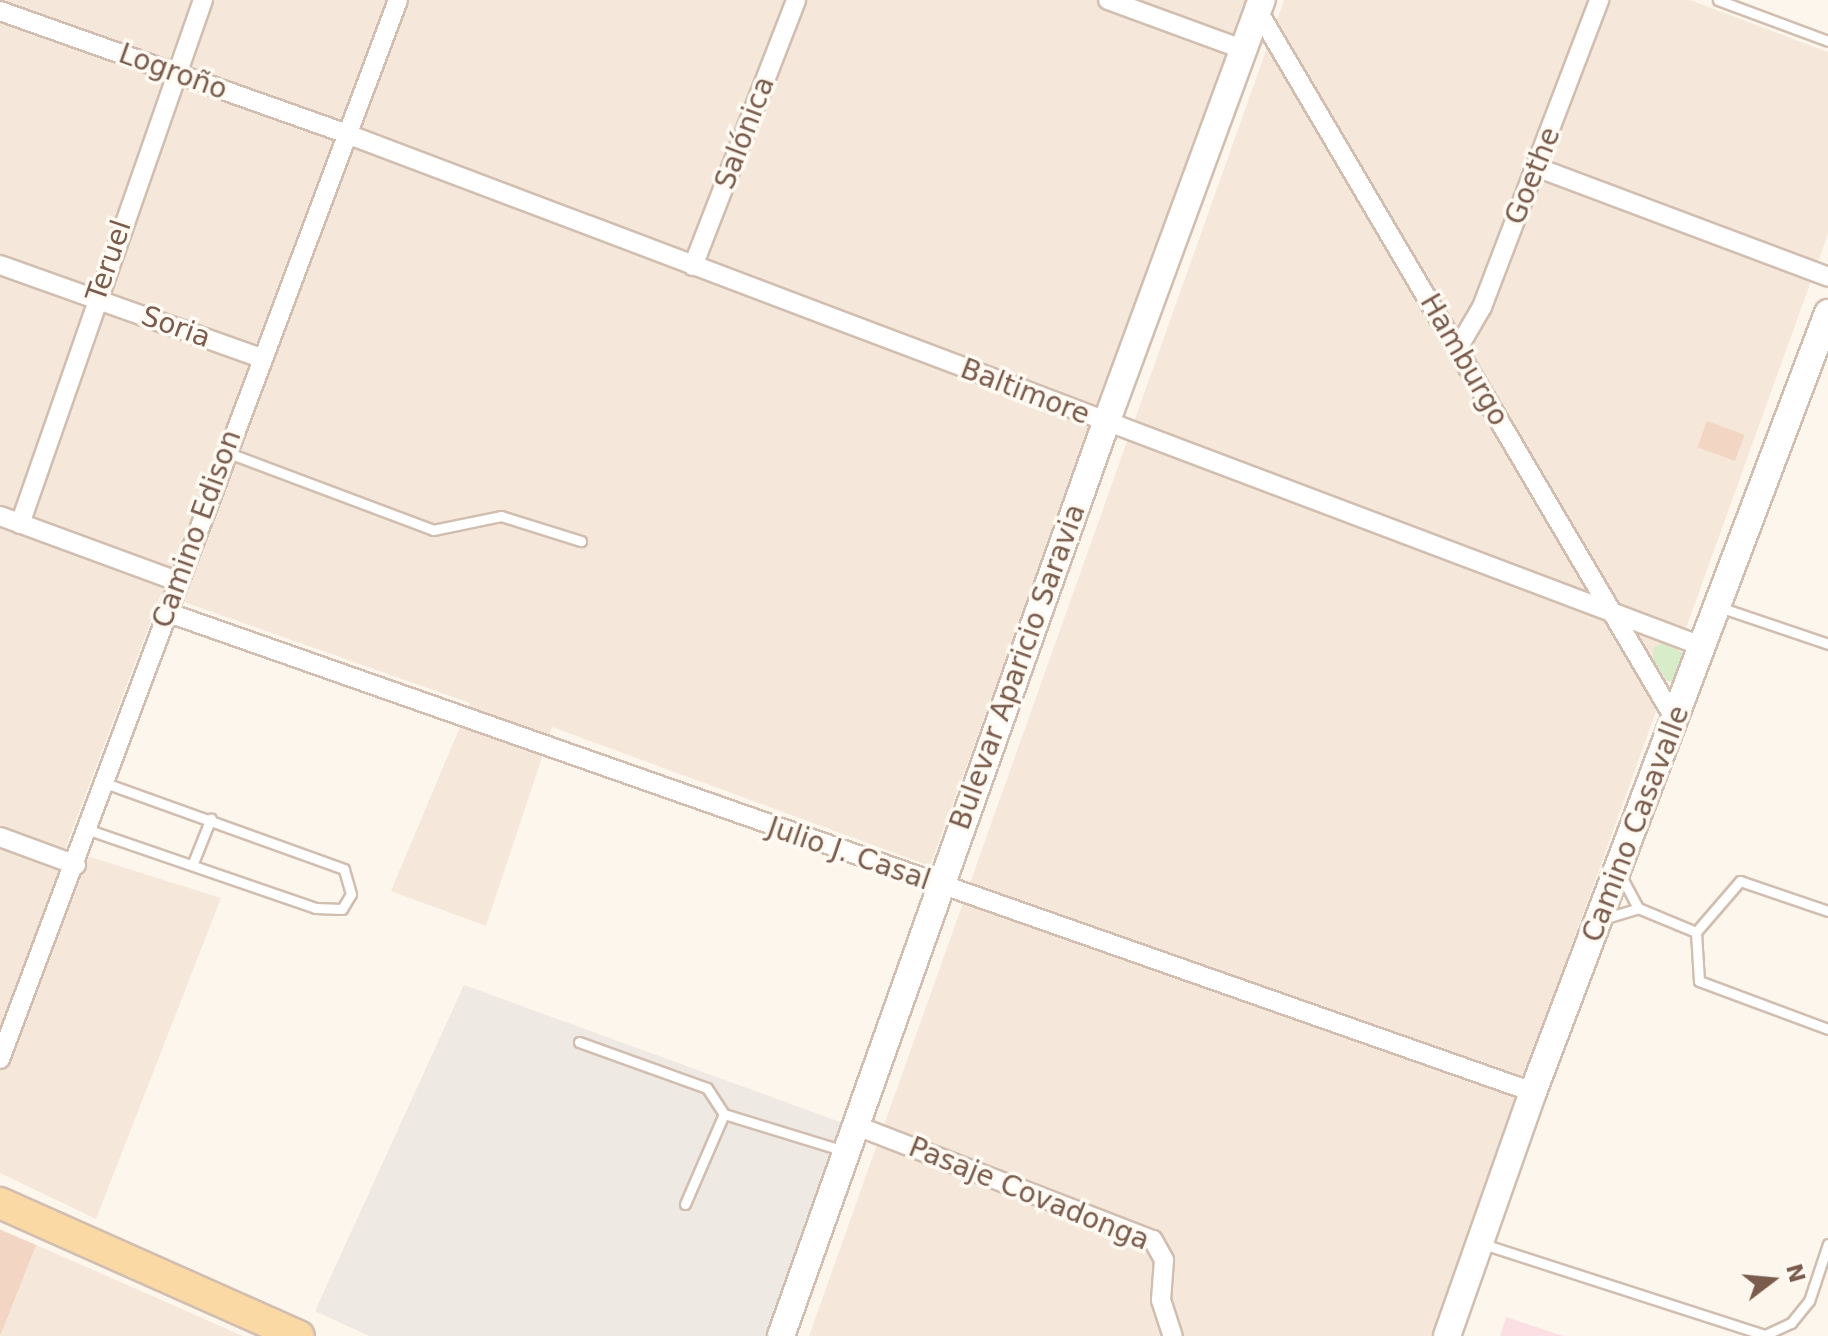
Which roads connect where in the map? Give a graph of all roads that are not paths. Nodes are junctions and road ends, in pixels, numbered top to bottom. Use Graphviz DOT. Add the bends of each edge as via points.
graph roads {
  1 [pos="203,0"];
  2 [pos="398,0"];
  3 [pos="796,0"];
  4 [pos="1108,0"];
  5 [pos="1599,0"];
  6 [pos="1718,0"];
  7 [pos="1257,4"];
  8 [pos="0,11"];
  9 [pos="1828,41"];
  10 [pos="1245,50"];
  11 [pos="176,73"];
  12 [pos="347,134"];
  13 [pos="1536,167"];
  14 [pos="0,265"];
  15 [pos="693,266"];
  16 [pos="1828,277"];
  17 [pos="95,299"];
  18 [pos="1828,313"];
  19 [pos="1458,348"];
  20 [pos="261,358"];
  21 [pos="1106,423"];
  22 [pos="226,452"];
  23 [pos="0,516"];
  24 [pos="20,524"];
  25 [pos="581,541"];
  26 [pos="177,581"];
  27 [pos="1719,607"];
  28 [pos="166,612"];
  29 [pos="1616,617"];
  30 [pos="1828,644"];
  31 [pos="1704,647"];
  32 [pos="1676,721"];
  33 [pos="105,783"];
  34 [pos="211,818"];
  35 [pos="89,830"];
  36 [pos="0,837"];
  37 [pos="193,863"];
  38 [pos="76,865"];
  39 [pos="1618,871"];
  40 [pos="940,886"];
  41 [pos="1638,908"];
  42 [pos="1828,911"];
  43 [pos="1599,920"];
  44 [pos="1696,932"];
  45 [pos="1828,1029"];
  46 [pos="579,1042"];
  47 [pos="0,1059"];
  48 [pos="1533,1092"];
  49 [pos="724,1114"];
  50 [pos="857,1126"];
  51 [pos="847,1152"];
  52 [pos="0,1203"];
  53 [pos="685,1204"];
  54 [pos="1480,1243"];
  55 [pos="1828,1244"];
  56 [pos="299,1336"];
  57 [pos="781,1336"];
  58 [pos="1173,1336"];
  59 [pos="1447,1336"];
  1 -- 11 [label="street, Teruel"];
  2 -- 12 [label="street, Camino Edison"];
  3 -- 15 [label="street, Salónica"];
  4 -- 10 [label="street"];
  5 -- 13 [label="street, Goethe"];
  6 -- 9 [label="lane"];
  7 -- 10 [label="street, Bulevar Aparicio Saravia"];
  7 -- 19 [label="street, Hamburgo"];
  8 -- 11 [label="street, Logroño"];
  10 -- 21 [label="street, Bulevar Aparicio Saravia"];
  11 -- 12 [label="street, Logroño"];
  11 -- 17 [label="street, Teruel"];
  12 -- 15 [label="street, Baltimore"];
  12 -- 20 [label="street, Camino Edison"];
  13 -- 16 [label="street"];
  13 -- 19 [label="street, Goethe" via="1482,307"];
  14 -- 17 [label="street, Soria"];
  15 -- 21 [label="street, Baltimore"];
  17 -- 20 [label="street, Soria"];
  17 -- 24 [label="street, Teruel"];
  18 -- 27 [label="street, Camino Casavalle"];
  19 -- 29 [label="street, Hamburgo"];
  20 -- 22 [label="street, Camino Edison"];
  21 -- 29 [label="street, Baltimore"];
  21 -- 40 [label="street, Bulevar Aparicio Saravia"];
  22 -- 25 [label="lane" via="433,530 501,516"];
  22 -- 26 [label="street, Camino Edison"];
  23 -- 24 [label="street"];
  24 -- 26 [label="street"];
  26 -- 28 [label="street, Camino Edison"];
  27 -- 30 [label="lane"];
  27 -- 31 [label="street, Camino Casavalle"];
  28 -- 33 [label="street, Camino Edison"];
  28 -- 40 [label="street, Julio J. Casal"];
  29 -- 31 [label="street, Baltimore"];
  29 -- 32 [label="street, Hamburgo"];
  31 -- 32 [label="street, Camino Casavalle"];
  32 -- 39 [label="street, Camino Casavalle"];
  33 -- 34 [label="lane"];
  33 -- 35 [label="street, Camino Edison"];
  34 -- 37 [label="lane"];
  34 -- 37 [label="lane" via="344,869 351,894 342,909 332,912"];
  35 -- 37 [label="lane"];
  35 -- 38 [label="street, Camino Edison"];
  36 -- 38 [label="street"];
  38 -- 47 [label="street, Camino Edison"];
  39 -- 41 [label="lane"];
  39 -- 43 [label="street, Camino Casavalle"];
  40 -- 48 [label="street, Julio J. Casal" via="956,886"];
  40 -- 50 [label="street, Bulevar Aparicio Saravia"];
  41 -- 43 [label="lane"];
  41 -- 44 [label="lane"];
  42 -- 44 [label="lane" via="1740,881"];
  43 -- 48 [label="street, Camino Casavalle"];
  44 -- 45 [label="lane" via="1699,981"];
  46 -- 49 [label="lane" via="707,1088"];
  48 -- 54 [label="street, Camino Casavalle"];
  49 -- 51 [label="lane"];
  49 -- 53 [label="lane"];
  50 -- 51 [label="street, Bulevar Aparicio Saravia"];
  50 -- 58 [label="street, Pasaje Covadonga" via="1153,1240 1164,1260 1161,1300"];
  51 -- 57 [label="street, Bulevar Aparicio Saravia"];
  52 -- 56 [label="main road"];
  54 -- 55 [label="lane" via="1765,1335 1791,1323 1809,1301"];
  54 -- 59 [label="street, Camino Casavalle"];
}
